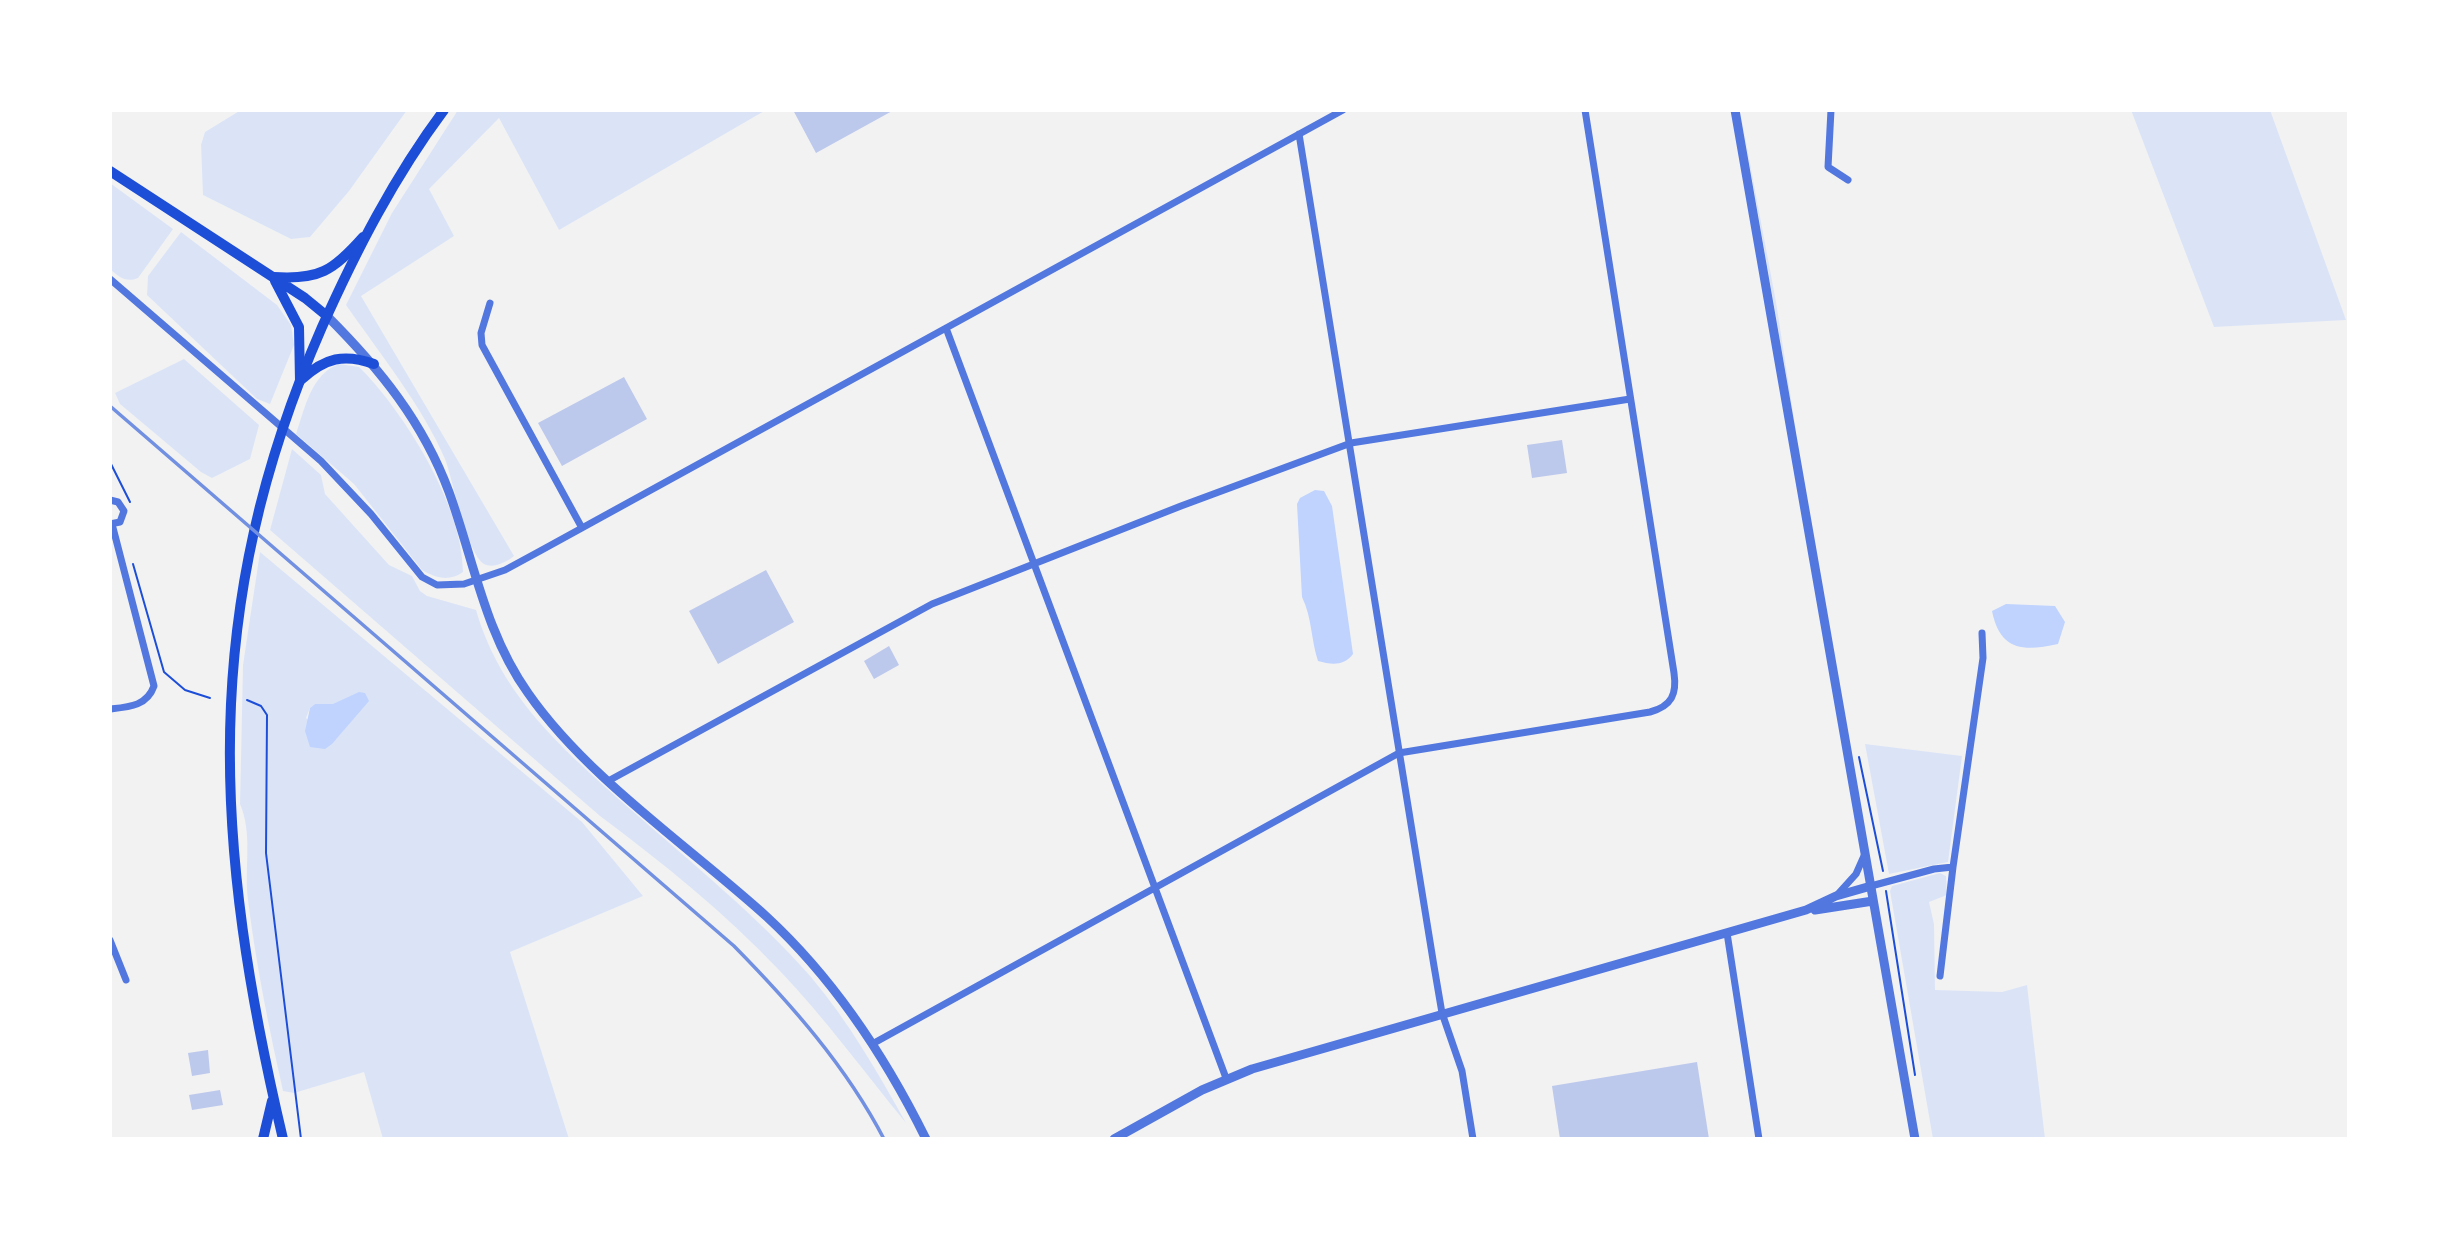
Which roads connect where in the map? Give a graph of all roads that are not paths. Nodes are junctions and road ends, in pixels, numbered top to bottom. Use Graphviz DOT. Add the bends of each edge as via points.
graph roads {
  1 [pos="444,110"];
  2 [pos="1343,110"];
  3 [pos="1585,110"];
  4 [pos="1735,110"];
  5 [pos="1831,110"];
  6 [pos="1299,134"];
  7 [pos="110,171"];
  8 [pos="1848,180"];
  9 [pos="367,233"];
  10 [pos="273,277"];
  11 [pos="110,279"];
  12 [pos="490,303"];
  13 [pos="327,316"];
  14 [pos="946,328"];
  15 [pos="374,364"];
  16 [pos="298,386"];
  17 [pos="1630,399"];
  18 [pos="1351,443"];
  19 [pos="110,500"];
  20 [pos="111,524"];
  21 [pos="582,528"];
  22 [pos="125,537"];
  23 [pos="116,540"];
  24 [pos="1035,561"];
  25 [pos="476,581"];
  26 [pos="1982,632"];
  27 [pos="110,709"];
  28 [pos="1399,753"];
  29 [pos="610,780"];
  30 [pos="1865,852"];
  31 [pos="1952,867"];
  32 [pos="1156,886"];
  33 [pos="1871,886"];
  34 [pos="1836,896"];
  35 [pos="1873,901"];
  36 [pos="1807,911"];
  37 [pos="1727,933"];
  38 [pos="110,940"];
  39 [pos="1940,976"];
  40 [pos="126,980"];
  41 [pos="1442,1013"];
  42 [pos="874,1043"];
  43 [pos="1226,1078"];
  44 [pos="273,1095"];
  45 [pos="263,1139"];
  46 [pos="283,1139"];
  47 [pos="926,1139"];
  48 [pos="1114,1139"];
  49 [pos="1473,1139"];
  50 [pos="1759,1139"];
  51 [pos="1914,1139"];
  1 -- 9 [label="main road"];
  2 -- 6 [label="street"];
  3 -- 17 [label="street"];
  4 -- 30 [label="street"];
  5 -- 8 [label="street" via="1828,167"];
  6 -- 14 [label="street"];
  6 -- 18 [label="street"];
  7 -- 10 [label="main road"];
  9 -- 10 [label="main road" via="345,257 317,276"];
  9 -- 13 [label="main road"];
  10 -- 13 [label="main road"];
  10 -- 16 [label="main road" via="299,327"];
  11 -- 25 [label="street" via="321,461 422,577 445,586"];
  12 -- 21 [label="street" via="482,345"];
  13 -- 15 [label="street"];
  13 -- 16 [label="main road"];
  14 -- 21 [label="street"];
  14 -- 24 [label="street"];
  15 -- 16 [label="main road" via="356,358 331,359"];
  15 -- 25 [label="street" via="402,398 438,464"];
  16 -- 44 [label="main road" via="271,464 242,585 230,706 230,804 248,974"];
  17 -- 18 [label="street"];
  17 -- 28 [label="street" via="1674,673 1671,700 1650,712"];
  18 -- 24 [label="street"];
  18 -- 28 [label="street"];
  19 -- 20 [label="street" via="124,511 120,522"];
  20 -- 23 [label="street"];
  21 -- 25 [label="street"];
  22 -- 23 [label="street"];
  23 -- 27 [label="street" via="154,686 142,702"];
  24 -- 29 [label="street" via="903,618"];
  24 -- 32 [label="street"];
  25 -- 29 [label="street" via="498,642 520,682 554,725"];
  26 -- 31 [label="street" via="1983,657"];
  28 -- 32 [label="street"];
  28 -- 41 [label="street"];
  29 -- 42 [label="street" via="784,933"];
  30 -- 33 [label="street"];
  30 -- 34 [label="street" via="1856,874"];
  31 -- 33 [label="street"];
  31 -- 39 [label="street"];
  32 -- 42 [label="street"];
  32 -- 43 [label="street"];
  33 -- 34 [label="street"];
  33 -- 35 [label="street"];
  34 -- 36 [label="street"];
  35 -- 36 [label="street"];
  35 -- 51 [label="street"];
  36 -- 37 [label="street"];
  37 -- 41 [label="street"];
  37 -- 50 [label="street"];
  38 -- 40 [label="street"];
  41 -- 43 [label="street"];
  41 -- 49 [label="street" via="1462,1071"];
  42 -- 47 [label="street"];
  43 -- 48 [label="street"];
  44 -- 45 [label="main road"];
  44 -- 46 [label="main road"];
}
